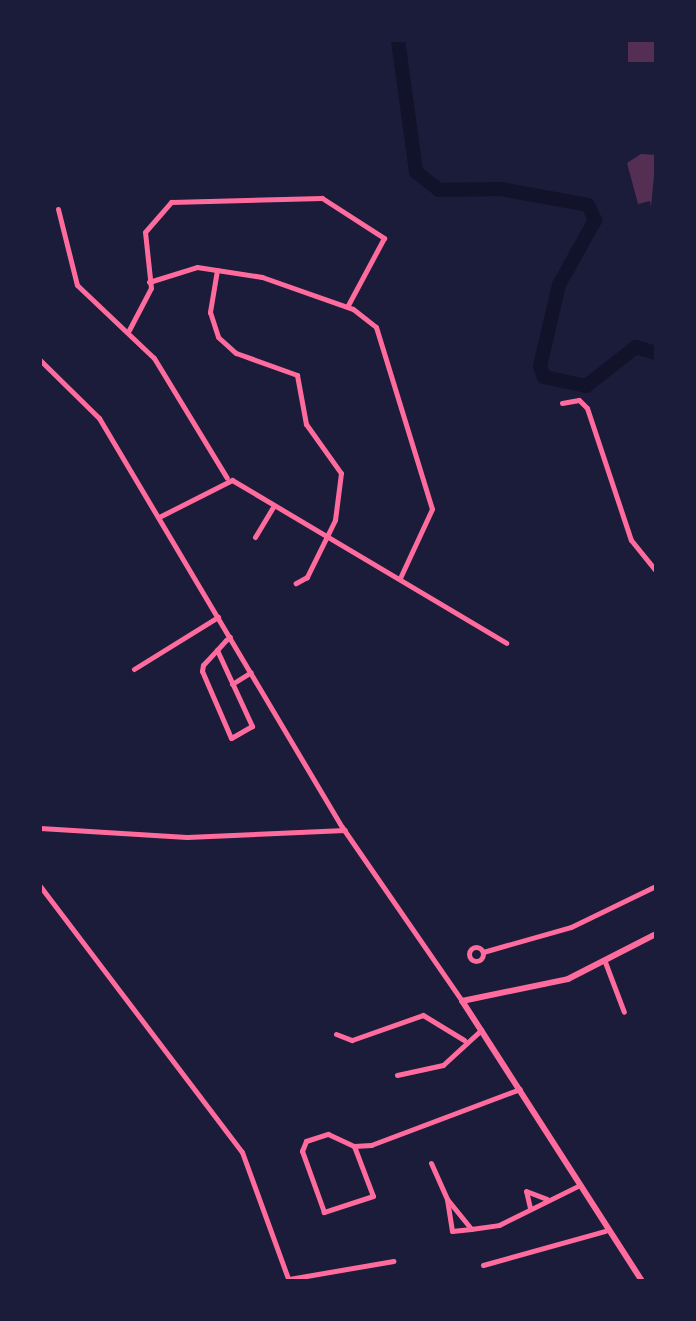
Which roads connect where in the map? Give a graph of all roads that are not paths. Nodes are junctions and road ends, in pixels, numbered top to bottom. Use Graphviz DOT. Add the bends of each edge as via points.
graph roads {
  1 [pos="58,209"];
  2 [pos="217,270"];
  3 [pos="149,282"];
  4 [pos="347,307"];
  5 [pos="129,330"];
  6 [pos="40,360"];
  7 [pos="562,403"];
  8 [pos="227,478"];
  9 [pos="274,505"];
  10 [pos="159,517"];
  11 [pos="328,536"];
  12 [pos="255,537"];
  13 [pos="656,571"];
  14 [pos="400,578"];
  15 [pos="296,583"];
  16 [pos="218,617"];
  17 [pos="230,637"];
  18 [pos="506,643"];
  19 [pos="217,650"];
  20 [pos="134,669"];
  21 [pos="251,672"];
  22 [pos="231,681"];
  23 [pos="40,828"];
  24 [pos="345,830"];
  25 [pos="40,886"];
  26 [pos="656,886"];
  27 [pos="656,934"];
  28 [pos="483,952"];
  29 [pos="605,962"];
  30 [pos="462,1001"];
  31 [pos="624,1012"];
  32 [pos="481,1030"];
  33 [pos="336,1034"];
  34 [pos="464,1040"];
  35 [pos="397,1075"];
  36 [pos="521,1088"];
  37 [pos="371,1145"];
  38 [pos="354,1146"];
  39 [pos="363,1160"];
  40 [pos="431,1163"];
  41 [pos="580,1185"];
  42 [pos="447,1199"];
  43 [pos="547,1199"];
  44 [pos="530,1208"];
  45 [pos="471,1229"];
  46 [pos="605,1231"];
  47 [pos="393,1261"];
  48 [pos="483,1265"];
  49 [pos="289,1280"];
  50 [pos="642,1281"];
  1 -- 5 [label="street" via="77,285"];
  2 -- 3 [label="street" via="197,267"];
  2 -- 4 [label="street" via="268,279"];
  2 -- 11 [label="street" via="210,312 218,337 236,353 297,375 306,424 338,465 341,498"];
  3 -- 4 [label="street" via="145,232 171,202 314,195 384,238"];
  3 -- 5 [label="street"];
  4 -- 14 [label="street" via="371,321 388,347 431,502 430,527"];
  5 -- 8 [label="street" via="154,358"];
  6 -- 10 [label="street" via="91,408"];
  7 -- 13 [label="street" via="585,405 634,546"];
  8 -- 9 [label="street"];
  8 -- 10 [label="street"];
  9 -- 11 [label="street"];
  9 -- 12 [label="street"];
  10 -- 16 [label="street"];
  11 -- 14 [label="street"];
  11 -- 15 [label="street" via="307,577"];
  14 -- 18 [label="street"];
  16 -- 17 [label="street"];
  16 -- 20 [label="street"];
  17 -- 19 [label="street"];
  17 -- 21 [label="street"];
  19 -- 22 [label="street"];
  19 -- 22 [label="street" via="202,671 231,738 252,728"];
  21 -- 22 [label="street"];
  21 -- 24 [label="street"];
  23 -- 24 [label="street" via="187,837"];
  24 -- 30 [label="street"];
  25 -- 49 [label="street" via="242,1152"];
  26 -- 28 [label="street" via="571,927"];
  27 -- 29 [label="street"];
  29 -- 30 [label="street" via="557,982"];
  29 -- 31 [label="street"];
  30 -- 32 [label="street"];
  32 -- 34 [label="street"];
  32 -- 36 [label="street"];
  33 -- 34 [label="street" via="352,1040 423,1015"];
  34 -- 35 [label="street" via="443,1065"];
  36 -- 37 [label="street"];
  36 -- 41 [label="street"];
  37 -- 38 [label="street"];
  37 -- 39 [label="street"];
  38 -- 39 [label="street"];
  38 -- 39 [label="street" via="328,1134 303,1143 324,1212 371,1199"];
  40 -- 42 [label="street"];
  41 -- 43 [label="street"];
  41 -- 46 [label="street"];
  42 -- 45 [label="street"];
  42 -- 45 [label="street" via="452,1231"];
  43 -- 44 [label="street"];
  43 -- 44 [label="street" via="526,1191"];
  44 -- 45 [label="street"];
  46 -- 48 [label="street"];
  46 -- 50 [label="street"];
  47 -- 49 [label="street"];
}
